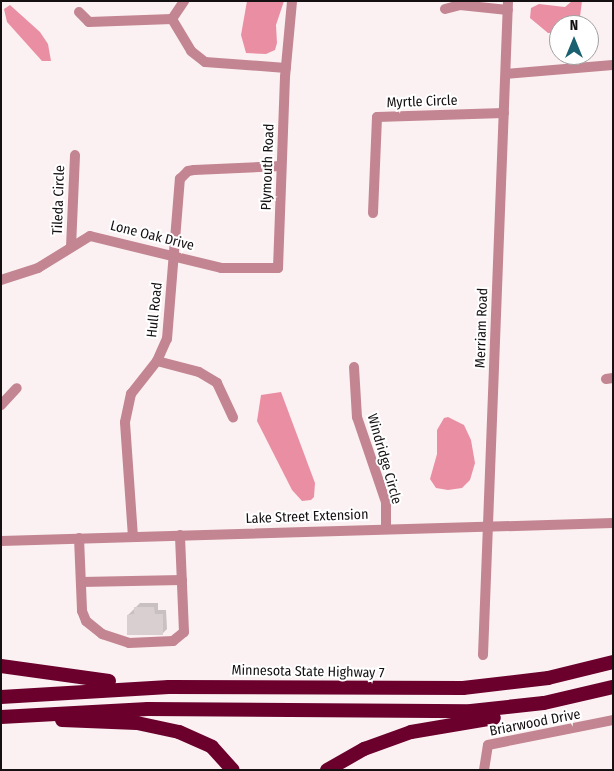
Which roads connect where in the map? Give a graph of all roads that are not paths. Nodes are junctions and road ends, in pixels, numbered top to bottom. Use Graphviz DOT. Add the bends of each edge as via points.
graph roads {
  1 [pos="184,1"];
  2 [pos="292,1"];
  3 [pos="508,6"];
  4 [pos="445,9"];
  5 [pos="79,12"];
  6 [pos="172,19"];
  7 [pos="613,65"];
  8 [pos="286,68"];
  9 [pos="506,74"];
  10 [pos="504,113"];
  11 [pos="75,155"];
  12 [pos="281,166"];
  13 [pos="373,213"];
  14 [pos="71,247"];
  15 [pos="174,256"];
  16 [pos="278,268"];
  17 [pos="1,280"];
  18 [pos="157,361"];
  19 [pos="354,367"];
  20 [pos="17,388"];
  21 [pos="1,405"];
  22 [pos="233,418"];
  23 [pos="613,523"];
  24 [pos="489,526"];
  25 [pos="386,529"];
  26 [pos="180,535"];
  27 [pos="133,536"];
  28 [pos="79,538"];
  29 [pos="1,541"];
  30 [pos="182,580"];
  31 [pos="82,582"];
  32 [pos="483,655"];
  33 [pos="609,663"];
  34 [pos="1,666"];
  35 [pos="225,687"];
  36 [pos="610,688"];
  37 [pos="1,697"];
  38 [pos="1,717"];
  39 [pos="613,720"];
  40 [pos="1,722"];
  41 [pos="233,770"];
  42 [pos="327,770"];
  43 [pos="484,770"];
  1 -- 6 [label="street"];
  2 -- 8 [label="street, Plymouth Road"];
  3 -- 4 [label="street" via="479,9 460,5"];
  3 -- 9 [label="street, Merriam Road"];
  5 -- 6 [label="street" via="89,22"];
  6 -- 8 [label="street" via="191,51 205,62"];
  7 -- 9 [label="street"];
  8 -- 12 [label="street, Plymouth Road"];
  9 -- 10 [label="street, Merriam Road"];
  10 -- 13 [label="street, Myrtle Circle" via="377,117"];
  10 -- 24 [label="street, Merriam Road"];
  11 -- 14 [label="street, Tileda Circle"];
  12 -- 15 [label="street, Hull Road" via="194,170 183,174 179,185"];
  12 -- 16 [label="street, Plymouth Road"];
  14 -- 15 [label="street, Lone Oak Drive" via="84,238 97,236"];
  14 -- 17 [label="street, Lone Oak Drive" via="38,268"];
  15 -- 16 [label="street, Lone Oak Drive" via="221,268"];
  15 -- 18 [label="street, Hull Road" via="167,339"];
  18 -- 22 [label="street" via="209,376 224,392"];
  18 -- 27 [label="street, Hull Road" via="139,382 127,408 125,422"];
  19 -- 25 [label="street, Windridge Circle" via="357,417 386,502"];
  20 -- 21 [label="street"];
  23 -- 24 [label="street, Lake Street Extension"];
  24 -- 25 [label="street, Lake Street Extension"];
  24 -- 32 [label="street, Merriam Road"];
  25 -- 26 [label="street, Lake Street Extension"];
  26 -- 27 [label="street, Lake Street Extension"];
  26 -- 30 [label="street"];
  27 -- 28 [label="street, Lake Street Extension"];
  28 -- 29 [label="street, Lake Street Extension"];
  28 -- 31 [label="street"];
  30 -- 31 [label="street"];
  30 -- 31 [label="street" via="184,632 180,638 129,643 102,634 86,621"];
  33 -- 35 [label="highway, Minnesota State Highway 7" via="548,678 463,688"];
  34 -- 35 [label="highway" via="107,681"];
  35 -- 37 [label="highway, Minnesota State Highway 7" via="112,688"];
  36 -- 38 [label="highway" via="520,706 444,712 148,709"];
  36 -- 42 [label="highway" via="544,709 411,732 364,748"];
  39 -- 43 [label="street, Briarwood Drive" via="488,745"];
  40 -- 41 [label="highway" via="49,719 102,721 166,729 212,747"];
}
